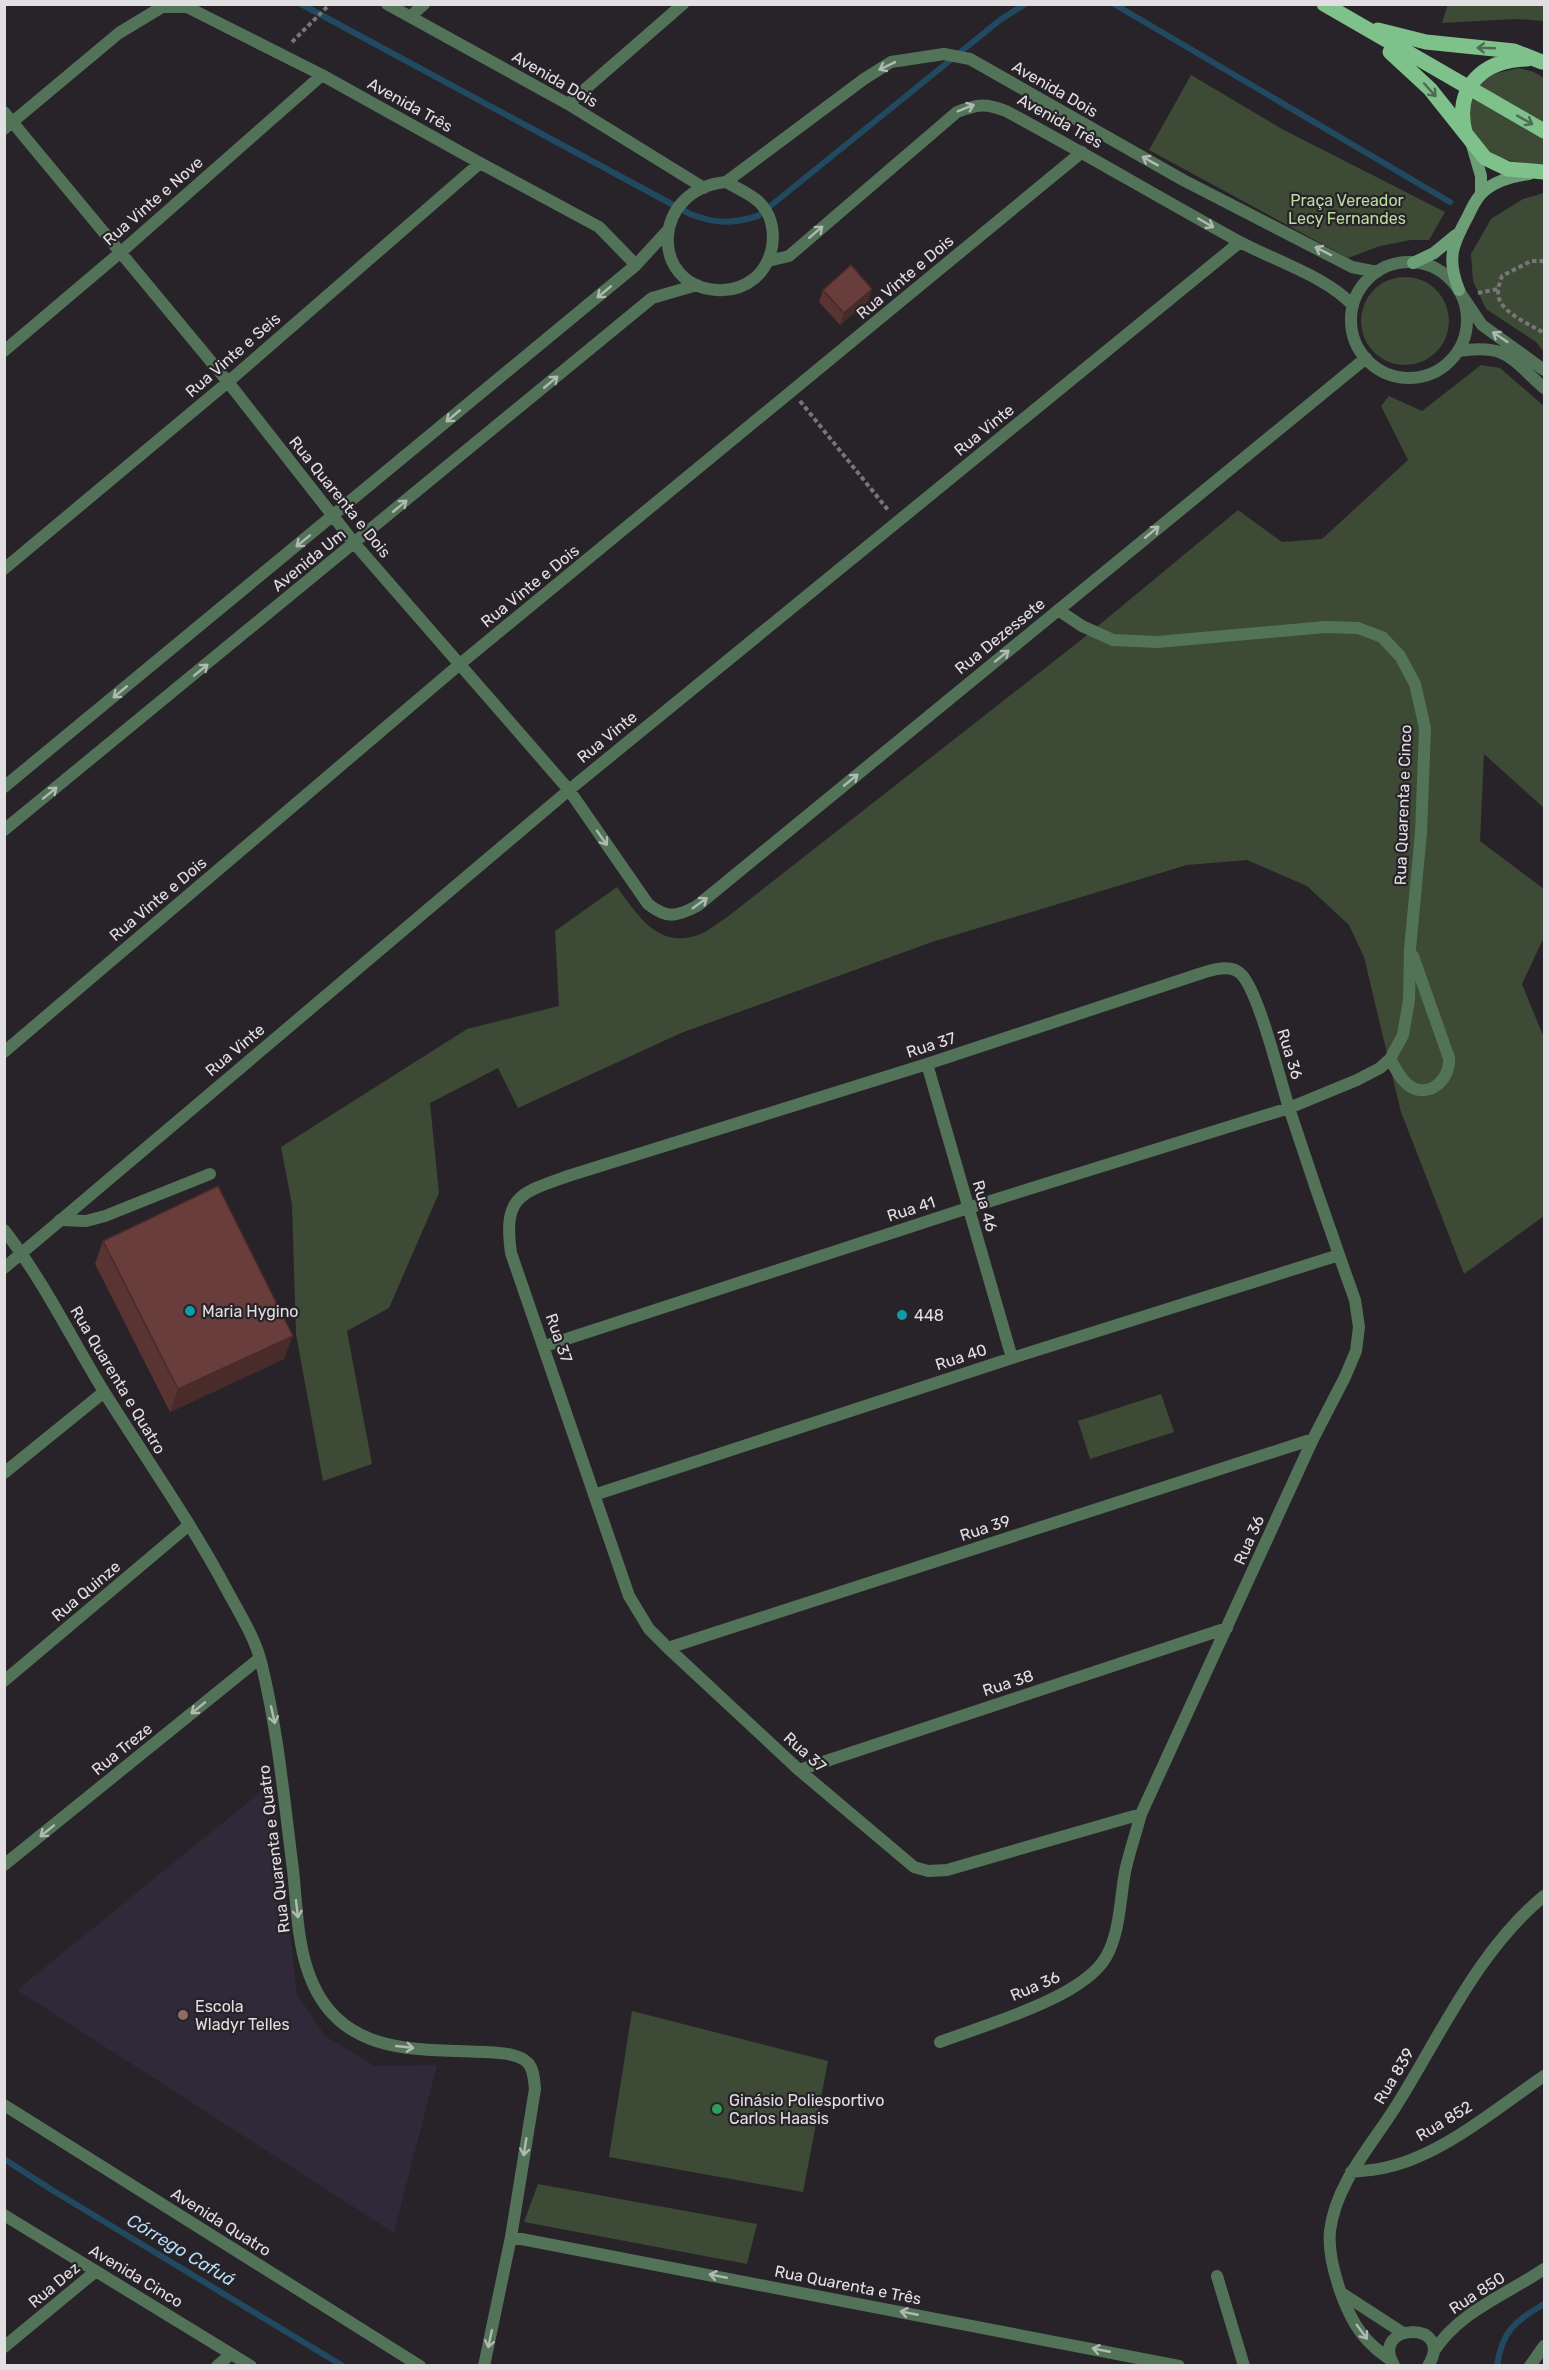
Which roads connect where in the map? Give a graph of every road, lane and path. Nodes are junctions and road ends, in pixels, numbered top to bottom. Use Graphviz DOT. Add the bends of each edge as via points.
graph roads {
  1 [pos="330,4"];
  2 [pos="387,4"];
  3 [pos="424,4"];
  4 [pos="682,4"];
  5 [pos="1324,4"];
  6 [pos="411,16"];
  7 [pos="1354,24"];
  8 [pos="280,53"];
  9 [pos="1543,63"];
  10 [pos="322,75"];
  11 [pos="1468,89"];
  12 [pos="568,104"];
  13 [pos="4,112"];
  14 [pos="9,126"];
  15 [pos="1545,131"];
  16 [pos="1468,139"];
  17 [pos="1082,152"];
  18 [pos="480,164"];
  19 [pos="1545,173"];
  20 [pos="726,183"];
  21 [pos="704,188"];
  22 [pos="1481,194"];
  23 [pos="668,230"];
  24 [pos="1459,232"];
  25 [pos="1240,242"];
  26 [pos="121,252"];
  27 [pos="768,261"];
  28 [pos="1545,261"];
  29 [pos="1413,262"];
  30 [pos="636,265"];
  31 [pos="1377,272"];
  32 [pos="697,285"];
  33 [pos="1461,293"];
  34 [pos="1353,306"];
  35 [pos="1545,333"];
  36 [pos="4,351"];
  37 [pos="1458,351"];
  38 [pos="1366,358"];
  39 [pos="1545,370"];
  40 [pos="228,382"];
  41 [pos="1545,388"];
  42 [pos="792,391"];
  43 [pos="333,516"];
  44 [pos="897,522"];
  45 [pos="355,544"];
  46 [pos="4,569"];
  47 [pos="1058,610"];
  48 [pos="459,664"];
  49 [pos="4,787"];
  50 [pos="569,790"];
  51 [pos="4,830"];
  52 [pos="648,904"];
  53 [pos="1410,949"];
  54 [pos="1225,968"];
  55 [pos="4,1052"];
  56 [pos="1390,1059"];
  57 [pos="927,1064"];
  58 [pos="1289,1108"];
  59 [pos="210,1174"];
  60 [pos="969,1208"];
  61 [pos="60,1220"];
  62 [pos="4,1230"];
  63 [pos="23,1253"];
  64 [pos="1339,1255"];
  65 [pos="4,1268"];
  66 [pos="545,1346"];
  67 [pos="1012,1358"];
  68 [pos="104,1392"];
  69 [pos="1313,1439"];
  70 [pos="4,1473"];
  71 [pos="594,1495"];
  72 [pos="189,1526"];
  73 [pos="1227,1628"];
  74 [pos="668,1648"];
  75 [pos="260,1658"];
  76 [pos="4,1681"];
  77 [pos="799,1770"];
  78 [pos="1141,1814"];
  79 [pos="4,1866"];
  80 [pos="1545,1896"];
  81 [pos="940,2042"];
  82 [pos="1545,2076"];
  83 [pos="4,2105"];
  84 [pos="1351,2172"];
  85 [pos="4,2215"];
  86 [pos="511,2236"];
  87 [pos="1545,2269"];
  88 [pos="96,2271"];
  89 [pos="1217,2276"];
  90 [pos="1343,2294"];
  91 [pos="1403,2332"];
  92 [pos="1545,2346"];
  93 [pos="4,2347"];
  94 [pos="1434,2352"];
  95 [pos="231,2354"];
  96 [pos="1394,2363"];
  97 [pos="217,2366"];
  98 [pos="251,2366"];
  99 [pos="420,2366"];
  100 [pos="484,2366"];
  101 [pos="1179,2366"];
  102 [pos="1244,2366"];
  103 [pos="1428,2366"];
  104 [pos="1530,2366"];
  1 -- 8 [label="path"];
  2 -- 6 [label="street, Avenida Dois"];
  3 -- 6 [label="street"];
  4 -- 12 [label="street"];
  5 -- 7 [label="main road"];
  6 -- 12 [label="street, Avenida Dois"];
  9 -- 7 [label="main road, one-way" via="1514,51 1426,42"];
  7 -- 11 [label="main road"];
  7 -- 16 [label="main road, one-way" via="1430,89"];
  8 -- 10 [label="street, Avenida Três"];
  8 -- 14 [label="street, Avenida Três" via="187,7 153,11 119,33"];
  9 -- 11 [label="main road" via="1499,63"];
  10 -- 18 [label="street, Avenida Três"];
  10 -- 26 [label="street, Rua Vinte e Nove"];
  11 -- 15 [label="main road, one-way"];
  11 -- 16 [label="main road" via="1461,114"];
  12 -- 21 [label="street, Avenida Dois"];
  13 -- 14 [label="street, Rua Quarenta e Dois"];
  14 -- 26 [label="street, Rua Quarenta e Dois"];
  16 -- 19 [label="main road" via="1485,158 1498,165"];
  16 -- 22 [label="street" via="1481,177"];
  17 -- 25 [label="street, Avenida Três, one-way"];
  27 -- 17 [label="street, Avenida Três, one-way" via="789,256 957,112 978,104 1006,111"];
  17 -- 42 [label="street, Rua Vinte e Dois"];
  18 -- 30 [label="street, Avenida Três" via="600,227"];
  18 -- 40 [label="street, Rua Vinte e Seis"];
  19 -- 22 [label="street" via="1512,177"];
  20 -- 21 [label="street"];
  20 -- 27 [label="street" via="756,198 766,212 773,245"];
  31 -- 20 [label="street, Avenida Dois, one-way" via="1352,267 1194,185 970,59 944,54 891,62"];
  21 -- 23 [label="street" via="681,203"];
  22 -- 24 [label="street"];
  23 -- 30 [label="street, Avenida Um"];
  23 -- 32 [label="street" via="673,262 683,276"];
  24 -- 29 [label="street" via="1434,253"];
  24 -- 33 [label="street" via="1451,262"];
  25 -- 34 [label="street, Avenida Três" via="1328,286"];
  25 -- 44 [label="street, Rua Vinte"];
  26 -- 36 [label="street, Rua Vinte e Nove"];
  26 -- 40 [label="street, Rua Quarenta e Dois"];
  27 -- 32 [label="street" via="760,273 737,288 710,290"];
  28 -- 35 [label="path" via="1531,261 1502,276 1498,289 1500,301 1511,312"];
  29 -- 31 [label="street"];
  29 -- 33 [label="street" via="1444,274"];
  30 -- 43 [label="street, Avenida Um, one-way"];
  31 -- 34 [label="street" via="1362,287"];
  45 -- 32 [label="street, Avenida Um, one-way" via="652,298"];
  33 -- 37 [label="street" via="1467,324"];
  39 -- 33 [label="street, one-way" via="1482,326"];
  34 -- 38 [label="street" via="1353,334"];
  37 -- 38 [label="street" via="1442,367 1421,376 1391,375"];
  37 -- 41 [label="street" via="1501,352"];
  47 -- 38 [label="street, Rua Dezessete, one-way"];
  40 -- 43 [label="street, Rua Quarenta e Dois"];
  40 -- 46 [label="street, Rua Vinte e Seis"];
  42 -- 44 [label="path"];
  42 -- 48 [label="street, Rua Vinte e Dois"];
  43 -- 45 [label="street, Rua Quarenta e Dois"];
  43 -- 49 [label="street, Avenida Um, one-way"];
  44 -- 50 [label="street, Rua Vinte"];
  45 -- 48 [label="street, Rua Quarenta e Dois"];
  51 -- 45 [label="street, Avenida Um, one-way"];
  52 -- 47 [label="street, Rua Dezessete, one-way" via="670,916 697,906"];
  47 -- 53 [label="street, Rua Quarenta e Cinco" via="1113,640 1156,642 1325,627 1358,628 1382,637 1400,656 1415,684 1425,728 1421,833"];
  48 -- 50 [label="street, Rua Quarenta e Dois"];
  48 -- 55 [label="street, Rua Vinte e Dois"];
  50 -- 52 [label="street, Rua Quarenta e Dois, one-way"];
  50 -- 61 [label="street, Rua Vinte"];
  53 -- 56 [label="street, Rua Quarenta e Cinco" via="1409,1000 1403,1035"];
  53 -- 56 [label="street" via="1450,1067 1436,1086 1424,1090 1411,1087 1402,1079"];
  54 -- 57 [label="street, Rua 37"];
  54 -- 58 [label="street, Rua 36" via="1241,974 1248,986"];
  56 -- 58 [label="street, Rua Quarenta e Cinco" via="1357,1080"];
  57 -- 60 [label="street, Rua 46"];
  57 -- 66 [label="street, Rua 37" via="529,1190 516,1200 508,1230"];
  58 -- 60 [label="street, Rua 41"];
  58 -- 64 [label="street, Rua 36"];
  59 -- 61 [label="street" via="105,1216 86,1221"];
  60 -- 66 [label="street, Rua 41"];
  60 -- 67 [label="street, Rua 46"];
  61 -- 63 [label="street, Rua Vinte"];
  62 -- 63 [label="street, Rua Quarenta e Quatro"];
  63 -- 65 [label="street, Rua Vinte"];
  63 -- 68 [label="street, Rua Quarenta e Quatro"];
  64 -- 67 [label="street, Rua 40"];
  64 -- 69 [label="street, Rua 36" via="1355,1300 1359,1327 1356,1351"];
  66 -- 71 [label="street, Rua 37"];
  67 -- 71 [label="street, Rua 40"];
  68 -- 70 [label="street"];
  68 -- 72 [label="street, Rua Quarenta e Quatro"];
  69 -- 73 [label="street, Rua 36"];
  69 -- 74 [label="street, Rua 39"];
  71 -- 74 [label="street, Rua 37" via="628,1596 649,1629"];
  72 -- 75 [label="street, Rua Quarenta e Quatro"];
  72 -- 76 [label="street, Rua Quinze"];
  73 -- 77 [label="street, Rua 38"];
  73 -- 78 [label="street, Rua 36"];
  74 -- 77 [label="street, Rua 37"];
  75 -- 79 [label="street, Rua Treze, one-way"];
  75 -- 86 [label="street, Rua Quarenta e Quatro, one-way" via="276,1729 301,1945 313,1984 334,2017 359,2035 388,2045 507,2053 527,2062 533,2073 535,2089"];
  77 -- 78 [label="street, Rua 37" via="914,1867 928,1871 947,1870"];
  78 -- 81 [label="street, Rua 36" via="1116,1926 1106,1956 1094,1972 1068,1992"];
  80 -- 84 [label="street, Rua 839" via="1476,1972 1397,2105"];
  82 -- 84 [label="street, Rua 852" via="1448,2141 1417,2157 1389,2167"];
  83 -- 99 [label="street, Avenida Quatro"];
  84 -- 90 [label="street, Rua 839" via="1334,2206 1330,2234 1332,2262"];
  85 -- 88 [label="street, Avenida Cinco"];
  86 -- 100 [label="street, Rua Quarenta e Quatro, one-way"];
  101 -- 86 [label="street, Rua Quarenta e Três, one-way"];
  87 -- 94 [label="street, Rua 850" via="1483,2305 1449,2331"];
  88 -- 93 [label="street, Rua Dez"];
  88 -- 95 [label="street, Avenida Cinco"];
  89 -- 102 [label="street"];
  90 -- 91 [label="street"];
  90 -- 96 [label="street, Rua 839, one-way" via="1361,2333"];
  91 -- 94 [label="street" via="1420,2332 1432,2343"];
  91 -- 96 [label="street" via="1392,2344"];
  92 -- 104 [label="street"];
  94 -- 103 [label="street, Rua 850"];
  95 -- 97 [label="street"];
  95 -- 98 [label="street, Avenida Cinco"];
}
